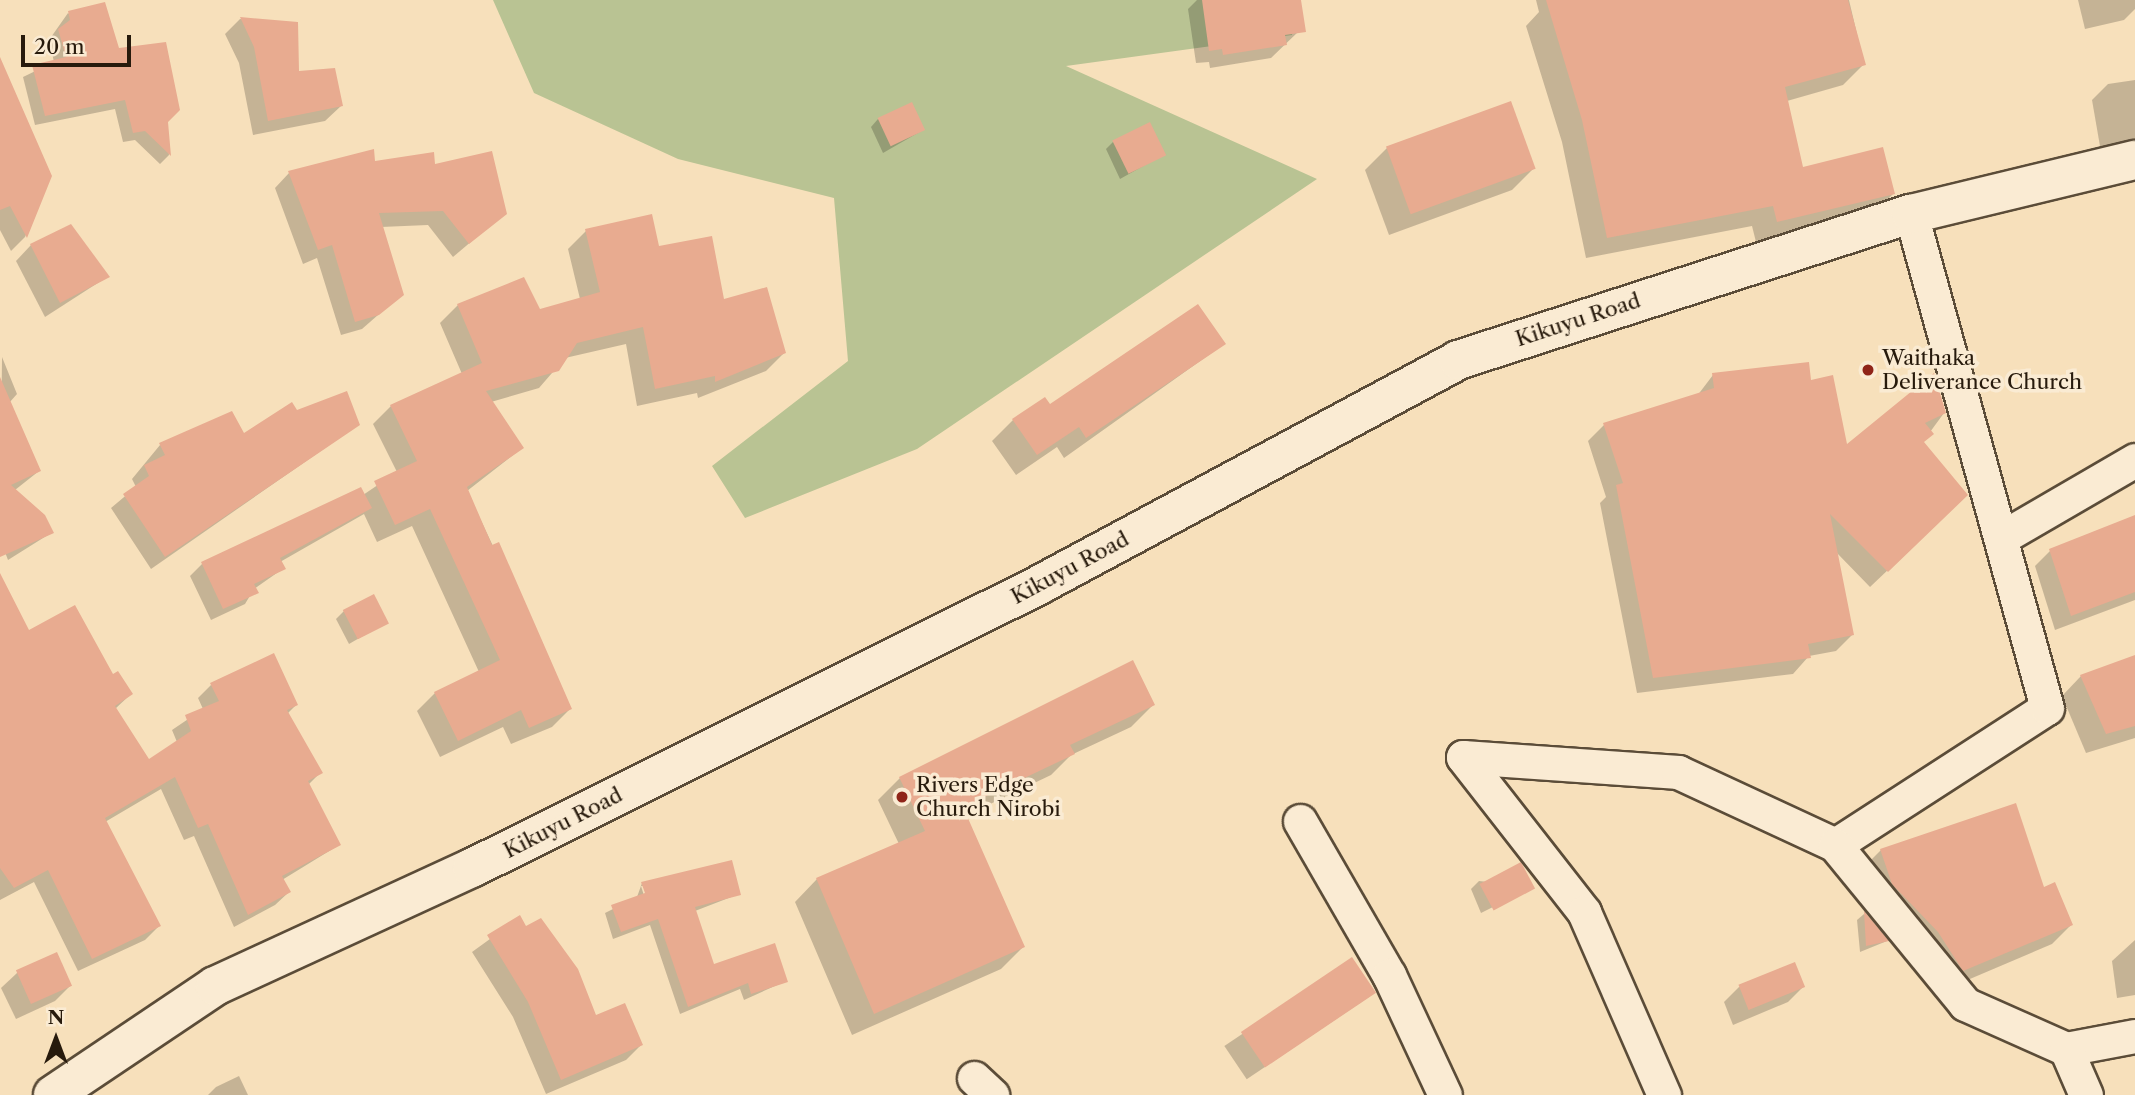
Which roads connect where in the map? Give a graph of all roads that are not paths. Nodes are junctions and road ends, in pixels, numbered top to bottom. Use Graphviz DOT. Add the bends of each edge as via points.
graph roads {
  1 [pos="2135,160"];
  2 [pos="1911,214"];
  3 [pos="2135,460"];
  4 [pos="2001,538"];
  5 [pos="1300,821"];
  6 [pos="1835,845"];
  7 [pos="2135,1035"];
  8 [pos="2066,1049"];
  9 [pos="52,1095"];
  10 [pos="1445,1095"];
  11 [pos="1664,1095"];
  12 [pos="2086,1095"];
  1 -- 2 [label="main road, Kikuyu Road"];
  2 -- 4 [label="street"];
  2 -- 9 [label="main road, Kikuyu Road" via="1458,360 1039,585 472,868 215,986"];
  3 -- 4 [label="street"];
  4 -- 6 [label="street" via="2048,708"];
  5 -- 10 [label="street" via="1389,975"];
  6 -- 8 [label="street" via="1965,1004"];
  6 -- 11 [label="street" via="1678,772 1462,757 1584,912"];
  7 -- 8 [label="street"];
  8 -- 12 [label="street"];
}
